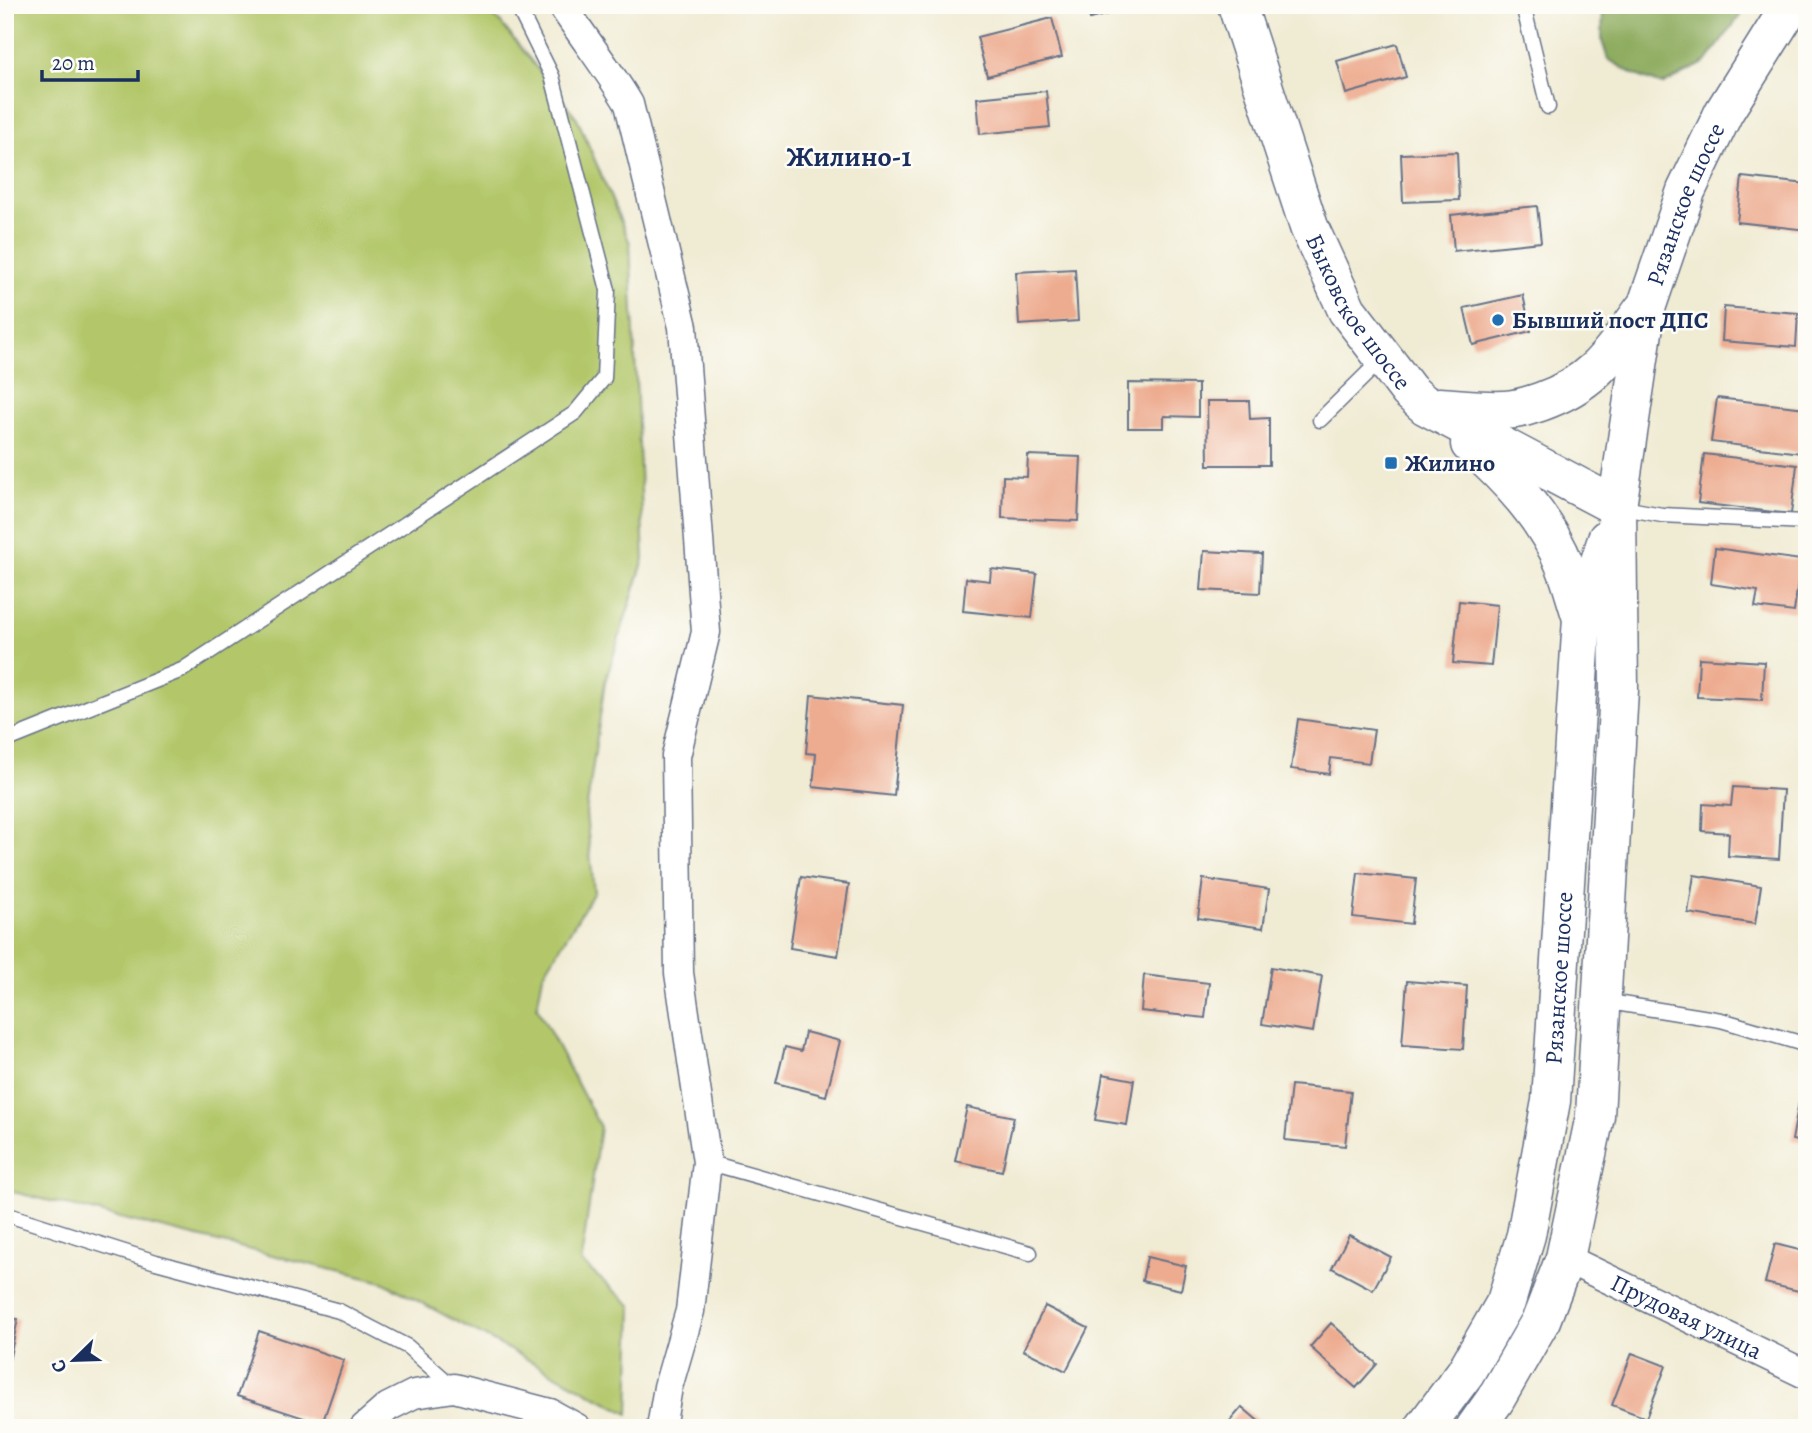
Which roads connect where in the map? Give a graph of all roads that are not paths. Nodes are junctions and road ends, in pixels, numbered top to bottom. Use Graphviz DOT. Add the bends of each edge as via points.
graph roads {
  1 [pos="517,5"];
  2 [pos="562,5"];
  3 [pos="1237,5"];
  4 [pos="1523,5"];
  5 [pos="1791,5"];
  6 [pos="1548,107"];
  7 [pos="1647,305"];
  8 [pos="1384,358"];
  9 [pos="1426,406"];
  10 [pos="1320,421"];
  11 [pos="1617,507"];
  12 [pos="1804,522"];
  13 [pos="1582,618"];
  14 [pos="5,741"];
  15 [pos="1602,1001"];
  16 [pos="1807,1045"];
  17 [pos="707,1162"];
  18 [pos="5,1214"];
  19 [pos="1030,1253"];
  20 [pos="1565,1258"];
  21 [pos="1807,1375"];
  22 [pos="453,1388"];
  23 [pos="364,1428"];
  24 [pos="577,1428"];
  25 [pos="662,1428"];
  26 [pos="1424,1428"];
  27 [pos="1475,1428"];
  1 -- 14 [label="lane" via="552,76 608,290 604,378 575,413 182,670"];
  2 -- 17 [label="street" via="629,104 683,327 706,632 676,756 679,973"];
  3 -- 8 [label="main road, Быковское шоссе" via="1309,227 1347,310"];
  4 -- 6 [label="lane"];
  5 -- 7 [label="main road, Рязанское шоссе" via="1724,112 1685,191"];
  7 -- 9 [label="main road" via="1609,357 1572,389 1522,408"];
  7 -- 11 [label="main road, Рязанское шоссе"];
  8 -- 9 [label="main road, Быковское шоссе"];
  8 -- 10 [label="lane"];
  9 -- 11 [label="main road, Быковское шоссе"];
  9 -- 13 [label="main road" via="1499,470 1534,511 1565,564"];
  11 -- 12 [label="lane" via="1662,515"];
  11 -- 13 [label="main road, Рязанское шоссе"];
  11 -- 15 [label="main road, Рязанское шоссе" via="1619,690"];
  13 -- 26 [label="main road, Рязанское шоссе" via="1551,1101 1526,1235 1506,1302 1465,1373"];
  15 -- 16 [label="lane" via="1721,1020"];
  15 -- 20 [label="main road, Рязанское шоссе" via="1595,1116"];
  17 -- 19 [label="lane"];
  17 -- 25 [label="street" via="690,1311 668,1387"];
  18 -- 22 [label="lane" via="156,1262 339,1311 408,1347"];
  20 -- 21 [label="street, Прудовая улица"];
  20 -- 27 [label="main road, Рязанское шоссе" via="1541,1320"];
  22 -- 23 [label="street" via="414,1394 388,1407"];
  22 -- 24 [label="street" via="550,1413"];
}
